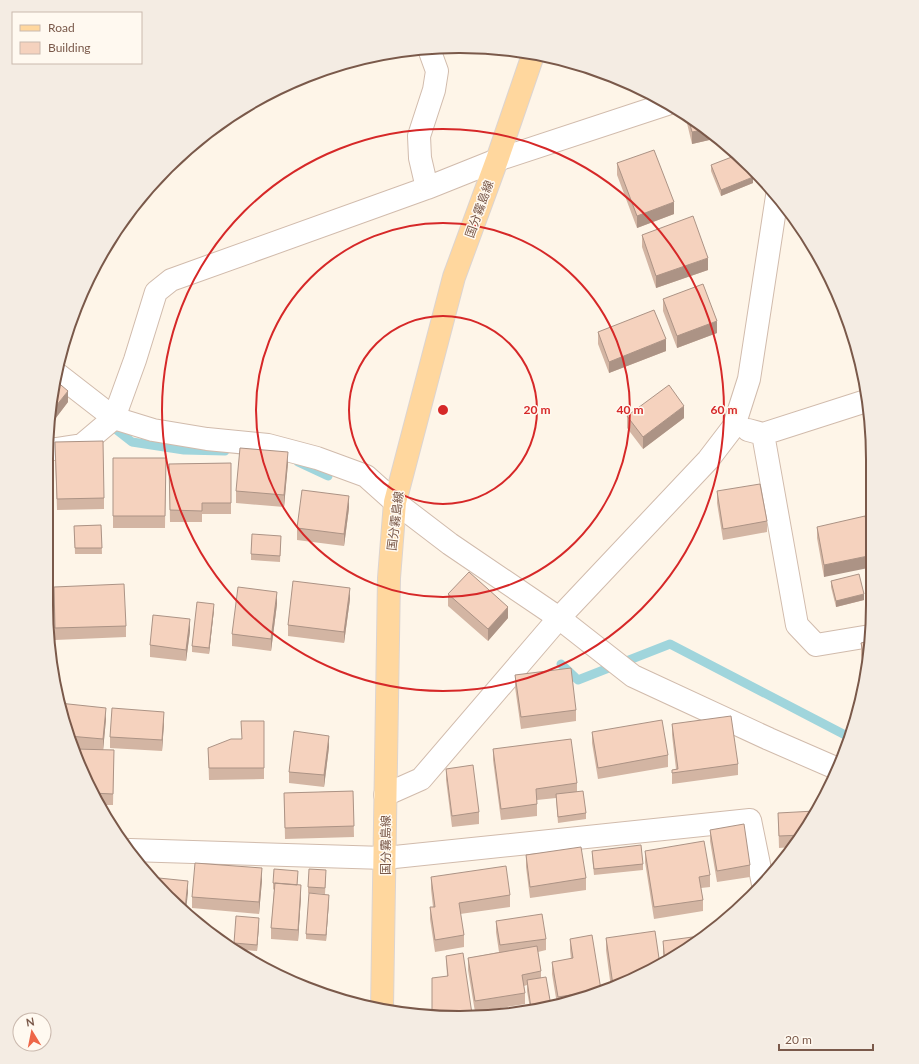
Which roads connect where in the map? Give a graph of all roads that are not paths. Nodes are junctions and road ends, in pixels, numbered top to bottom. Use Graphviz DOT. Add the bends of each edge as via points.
graph roads {
  1 [pos="431,54"];
  2 [pos="531,60"];
  3 [pos="661,106"];
  4 [pos="497,160"];
  5 [pos="427,188"];
  6 [pos="776,204"];
  7 [pos="62,377"];
  8 [pos="862,402"];
  9 [pos="114,418"];
  10 [pos="734,426"];
  11 [pos="763,434"];
  12 [pos="53,449"];
  13 [pos="396,502"];
  14 [pos="559,618"];
  15 [pos="865,637"];
  16 [pos="832,766"];
  17 [pos="385,795"];
  18 [pos="136,850"];
  19 [pos="385,858"];
  20 [pos="762,877"];
  21 [pos="382,1003"];
  1 -- 5 [label="street" via="437,71 434,90 419,136 420,158"];
  2 -- 4 [label="main road, 国分霧島線"];
  3 -- 4 [label="street"];
  4 -- 5 [label="street"];
  4 -- 13 [label="main road, 国分霧島線" via="454,277"];
  5 -- 9 [label="street" via="171,280 156,292"];
  6 -- 10 [label="street" via="749,379"];
  7 -- 9 [label="street"];
  8 -- 11 [label="street"];
  9 -- 12 [label="street" via="82,445"];
  9 -- 13 [label="street" via="153,430 268,446 317,458 366,476"];
  10 -- 11 [label="street"];
  10 -- 14 [label="street" via="708,460"];
  11 -- 15 [label="street" via="797,626 816,645"];
  13 -- 14 [label="street" via="450,544"];
  13 -- 17 [label="main road, 国分霧島線" via="390,578"];
  14 -- 16 [label="street" via="633,676"];
  14 -- 17 [label="street" via="420,780"];
  17 -- 19 [label="main road, 国分霧島線"];
  18 -- 19 [label="street"];
  19 -- 20 [label="street" via="750,820"];
  19 -- 21 [label="main road, 国分霧島線"];
}
